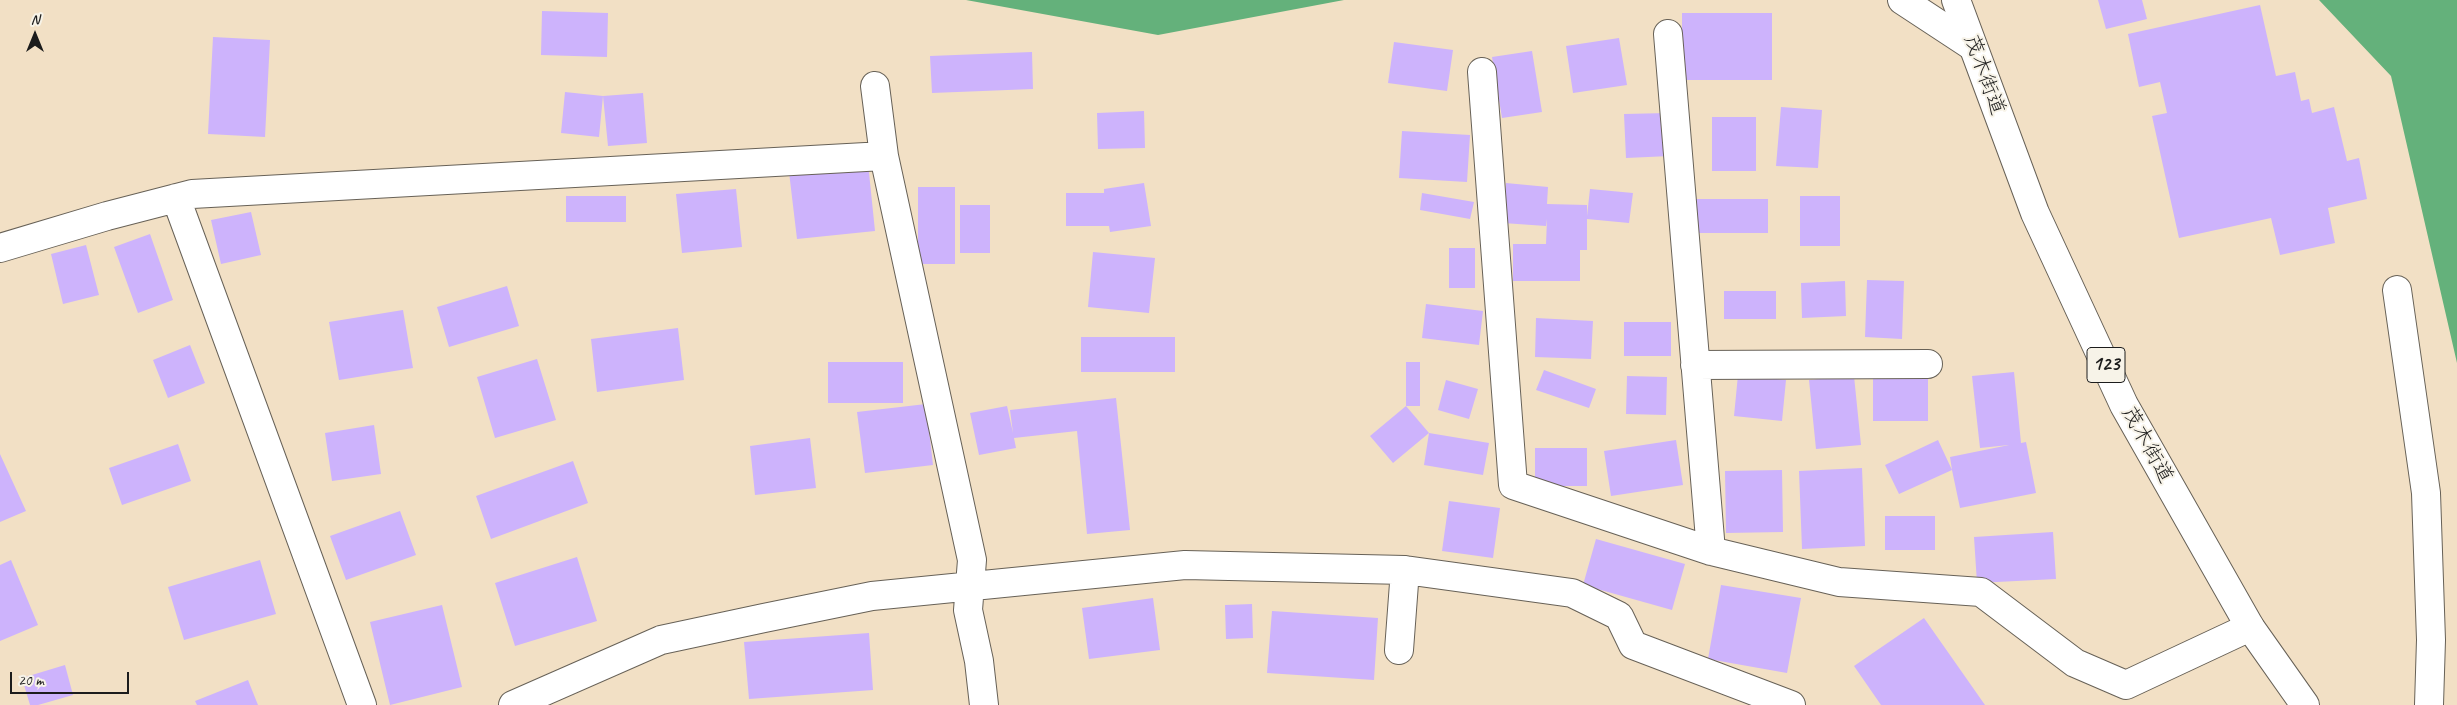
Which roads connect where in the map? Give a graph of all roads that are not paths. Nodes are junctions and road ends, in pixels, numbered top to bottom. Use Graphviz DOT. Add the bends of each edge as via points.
graph roads {
  1 [pos="1902,0"];
  2 [pos="1956,0"];
  3 [pos="1668,34"];
  4 [pos="1972,46"];
  5 [pos="1482,72"];
  6 [pos="875,86"];
  7 [pos="884,156"];
  8 [pos="176,198"];
  9 [pos="0,248"];
  10 [pos="2398,290"];
  11 [pos="1928,364"];
  12 [pos="1695,365"];
  13 [pos="1710,551"];
  14 [pos="1405,570"];
  15 [pos="971,587"];
  16 [pos="2250,627"];
  17 [pos="1399,650"];
  18 [pos="362,705"];
  19 [pos="513,705"];
  20 [pos="984,705"];
  21 [pos="1791,705"];
  22 [pos="2305,705"];
  23 [pos="2429,705"];
  1 -- 4 [label="main road"];
  2 -- 4 [label="main road, 茂木街道 / 123"];
  3 -- 12 [label="main road"];
  4 -- 16 [label="main road, 茂木街道 / 123" via="2036,213 2124,405"];
  5 -- 13 [label="main road" via="1513,485"];
  6 -- 7 [label="main road"];
  7 -- 8 [label="main road"];
  7 -- 15 [label="main road" via="972,560"];
  8 -- 9 [label="main road"];
  8 -- 18 [label="main road"];
  10 -- 23 [label="main road" via="2426,494 2431,640"];
  11 -- 12 [label="main road"];
  12 -- 13 [label="main road"];
  13 -- 16 [label="main road" via="1839,582 1981,592 2075,663 2126,685"];
  14 -- 15 [label="main road" via="1185,565"];
  14 -- 17 [label="main road"];
  14 -- 21 [label="main road" via="1572,593 1619,616 1633,645"];
  15 -- 19 [label="main road" via="872,596 661,640"];
  15 -- 20 [label="main road" via="968,610"];
  16 -- 22 [label="main road, 茂木街道 / 123"];
}
